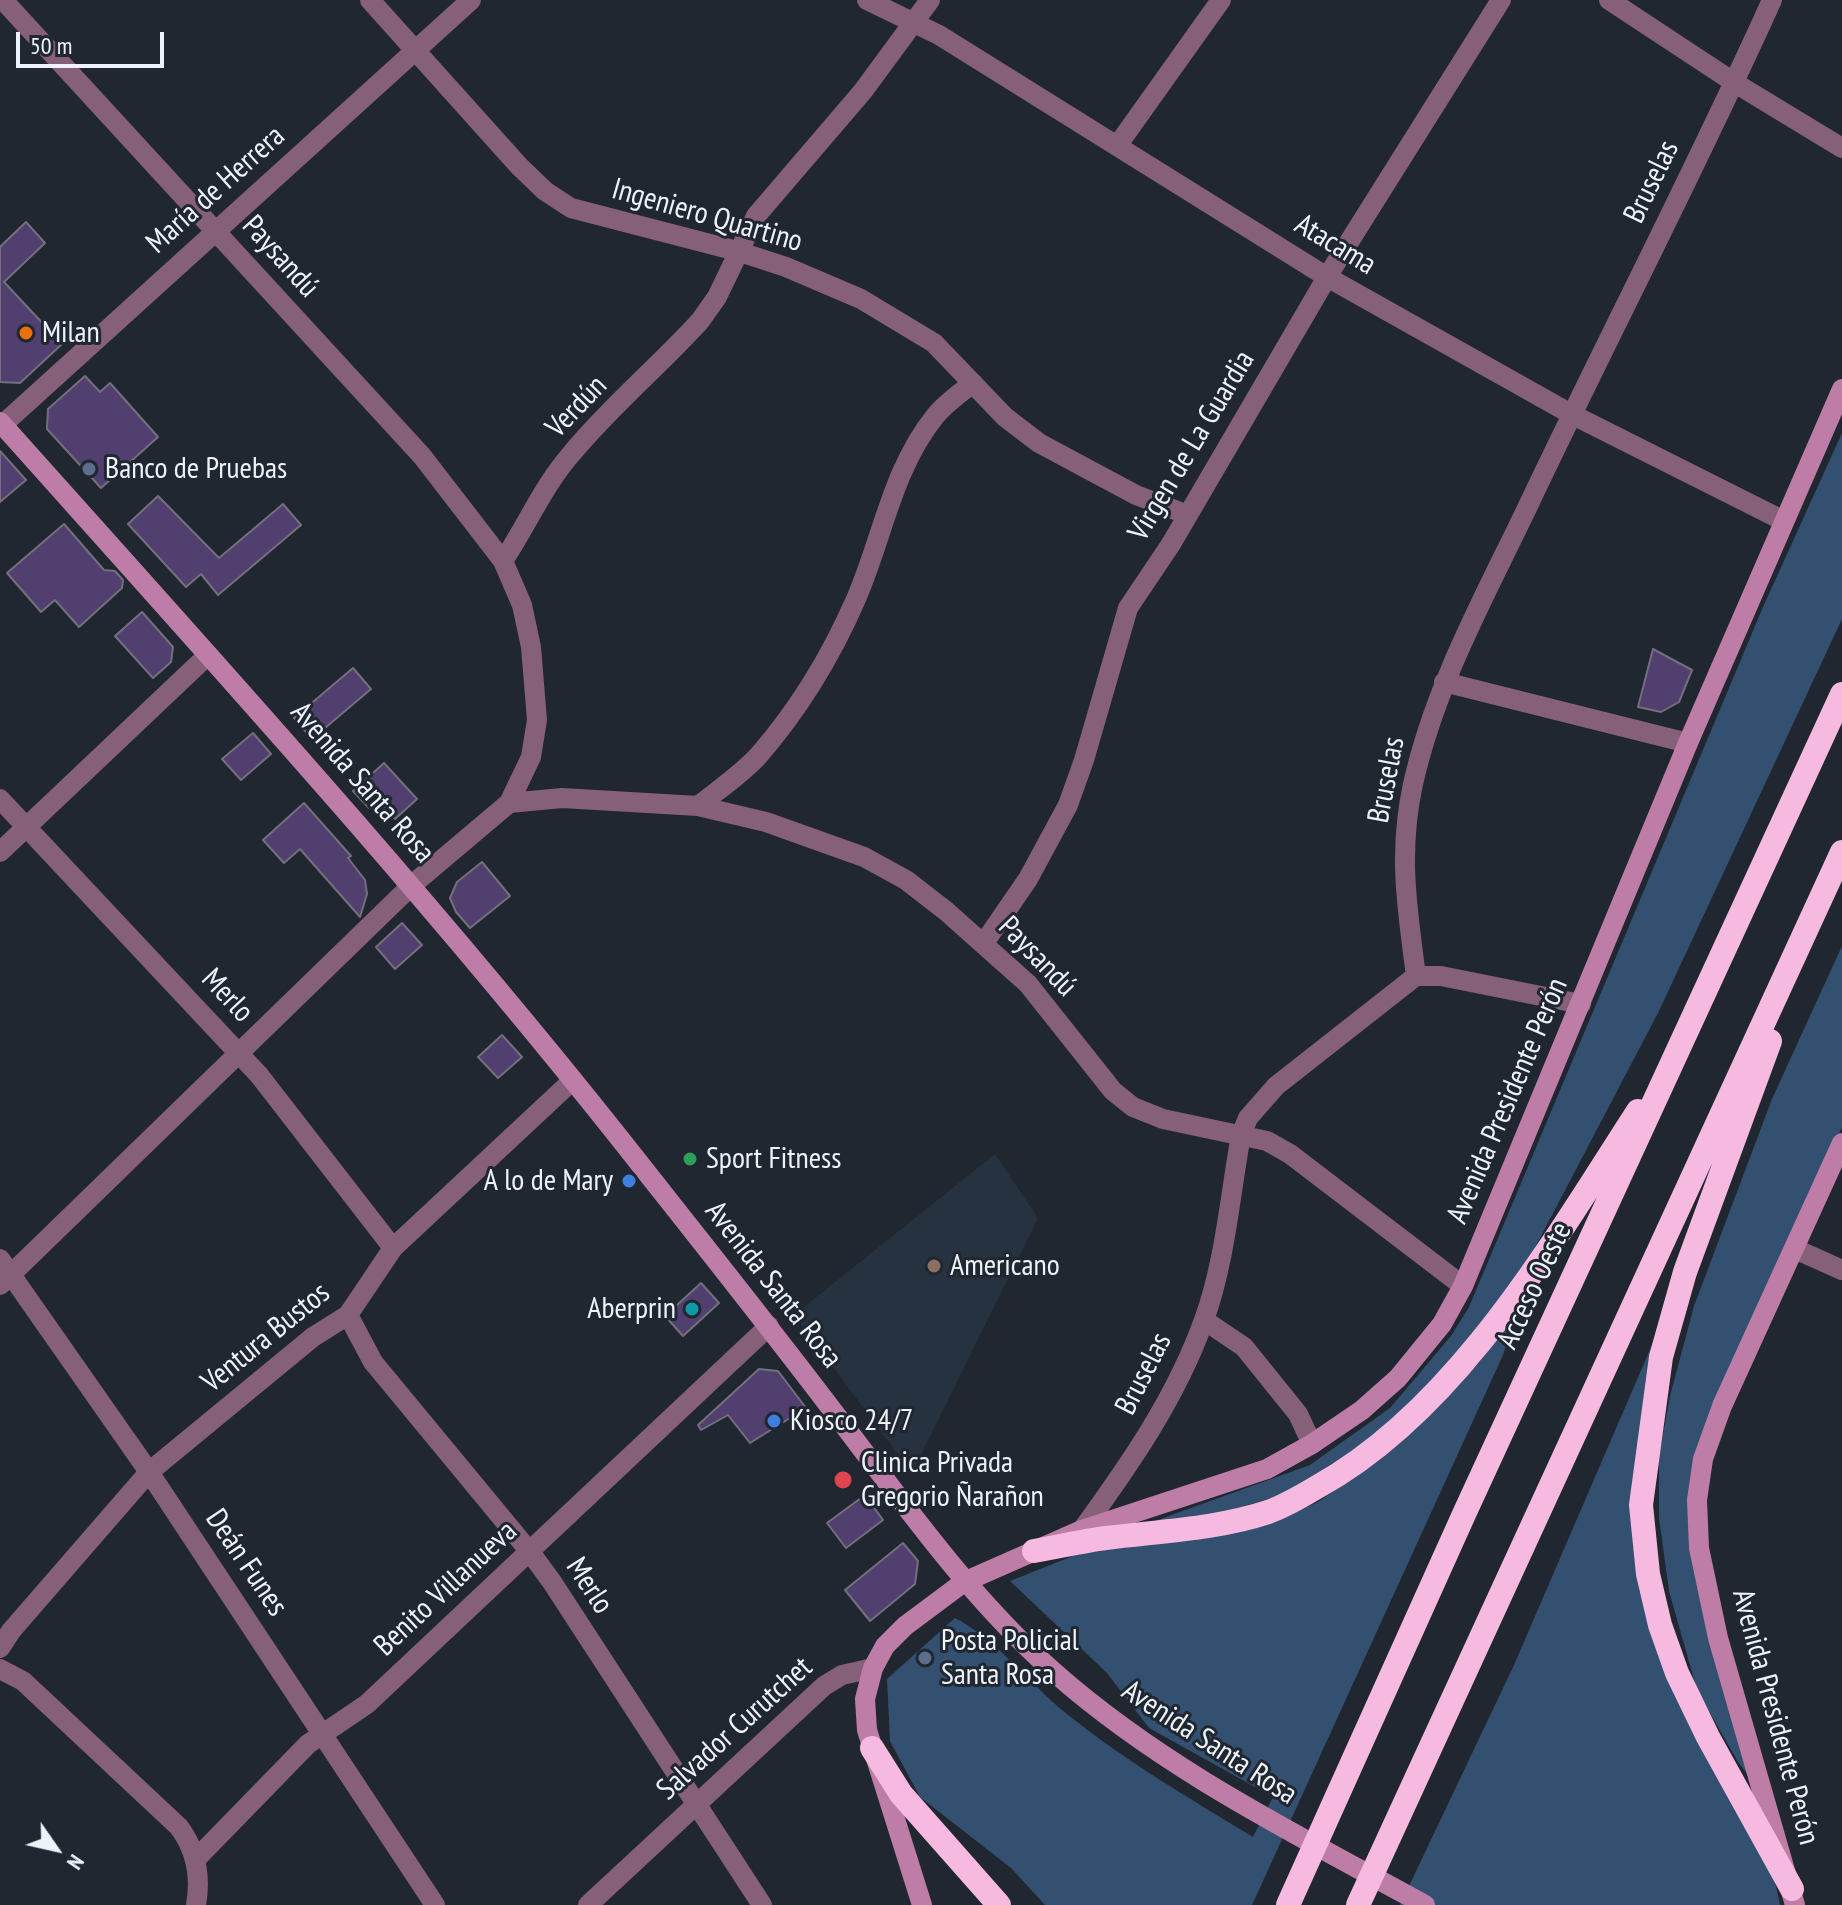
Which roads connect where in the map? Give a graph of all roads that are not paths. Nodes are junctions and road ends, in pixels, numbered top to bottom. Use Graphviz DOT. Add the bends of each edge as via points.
graph roads {
  1 [pos="3,0"];
  2 [pos="370,0"];
  3 [pos="471,0"];
  4 [pos="867,0"];
  5 [pos="930,0"];
  6 [pos="1221,0"];
  7 [pos="1501,0"];
  8 [pos="1609,0"];
  9 [pos="1772,0"];
  10 [pos="915,21"];
  11 [pos="417,50"];
  12 [pos="1735,83"];
  13 [pos="1117,146"];
  14 [pos="1842,148"];
  15 [pos="216,231"];
  16 [pos="737,251"];
  17 [pos="1327,277"];
  18 [pos="973,383"];
  19 [pos="1842,389"];
  20 [pos="1571,414"];
  21 [pos="1,425"];
  22 [pos="1188,515"];
  23 [pos="1784,521"];
  24 [pos="503,561"];
  25 [pos="208,655"];
  26 [pos="1444,682"];
  27 [pos="1842,694"];
  28 [pos="1688,743"];
  29 [pos="0,799"];
  30 [pos="509,803"];
  31 [pos="698,806"];
  32 [pos="27,827"];
  33 [pos="0,852"];
  34 [pos="1842,852"];
  35 [pos="1829,880"];
  36 [pos="412,885"];
  37 [pos="984,943"];
  38 [pos="1416,976"];
  39 [pos="1581,1004"];
  40 [pos="1685,1038"];
  41 [pos="239,1053"];
  42 [pos="573,1080"];
  43 [pos="1241,1135"];
  44 [pos="1842,1143"];
  45 [pos="393,1248"];
  46 [pos="1795,1249"];
  47 [pos="1842,1270"];
  48 [pos="4,1273"];
  49 [pos="1463,1286"];
  50 [pos="348,1315"];
  51 [pos="1204,1320"];
  52 [pos="769,1326"];
  53 [pos="1312,1444"];
  54 [pos="149,1472"];
  55 [pos="1082,1530"];
  56 [pos="1034,1551"];
  57 [pos="530,1552"];
  58 [pos="964,1582"];
  59 [pos="0,1648"];
  60 [pos="873,1668"];
  61 [pos="0,1669"];
  62 [pos="324,1735"];
  63 [pos="872,1748"];
  64 [pos="695,1804"];
  65 [pos="196,1859"];
  66 [pos="1793,1897"];
  67 [pos="196,1905"];
  68 [pos="435,1905"];
  69 [pos="588,1905"];
  70 [pos="762,1905"];
  71 [pos="922,1905"];
  72 [pos="999,1905"];
  73 [pos="1288,1905"];
  74 [pos="1358,1905"];
  75 [pos="1425,1905"];
  1 -- 15 [label="street, Paysandú"];
  2 -- 11 [label="street, Ingeniero Quartino"];
  3 -- 11 [label="street, María de Herrera"];
  4 -- 10 [label="street, Atacama"];
  5 -- 10 [label="street, Verdún"];
  6 -- 13 [label="street"];
  7 -- 17 [label="street, Virgen de La Guardia"];
  8 -- 12 [label="street"];
  9 -- 12 [label="street, Bruselas"];
  10 -- 13 [label="street, Atacama"];
  10 -- 16 [label="street, Verdún" via="756,216"];
  11 -- 15 [label="street, María de Herrera"];
  11 -- 16 [label="street, Ingeniero Quartino" via="519,166 571,208"];
  12 -- 14 [label="street"];
  12 -- 20 [label="street, Bruselas"];
  13 -- 17 [label="street, Atacama"];
  15 -- 21 [label="street, María de Herrera"];
  15 -- 24 [label="street, Paysandú" via="422,456"];
  16 -- 18 [label="street, Ingeniero Quartino" via="861,299 934,343"];
  16 -- 24 [label="street, Verdún" via="700,321 573,451"];
  17 -- 20 [label="street, Atacama"];
  17 -- 22 [label="street, Virgen de La Guardia"];
  18 -- 22 [label="street, Ingeniero Quartino" via="1039,443 1136,495"];
  18 -- 31 [label="street" via="938,412 903,466 856,598 803,693 757,757"];
  19 -- 23 [label="street, Avenida Presidente Perón"];
  20 -- 23 [label="street, Atacama"];
  20 -- 26 [label="street, Bruselas"];
  21 -- 25 [label="street, Avenida Santa Rosa"];
  22 -- 37 [label="street, Virgen de La Guardia" via="1128,608 1068,805 1028,879"];
  23 -- 28 [label="street, Avenida Presidente Perón"];
  24 -- 30 [label="street" via="522,605 531,647 537,720 531,757"];
  25 -- 32 [label="street"];
  25 -- 36 [label="street, Avenida Santa Rosa"];
  26 -- 28 [label="street"];
  26 -- 38 [label="street, Bruselas" via="1426,734 1406,829 1403,867"];
  27 -- 40 [label="highway, Acceso Oeste"];
  28 -- 39 [label="street, Avenida Presidente Perón"];
  29 -- 32 [label="street, Merlo"];
  30 -- 31 [label="street, Paysandú" via="562,798"];
  30 -- 36 [label="street"];
  31 -- 37 [label="street, Paysandú" via="766,822 864,857 906,880"];
  32 -- 33 [label="street"];
  32 -- 41 [label="street, Merlo"];
  34 -- 35 [label="highway"];
  35 -- 66 [label="highway" via="1685,1272 1661,1357 1641,1505 1648,1574 1677,1673"];
  35 -- 74 [label="highway"];
  36 -- 41 [label="street"];
  36 -- 42 [label="street, Avenida Santa Rosa"];
  37 -- 43 [label="street, Paysandú" via="1028,984 1113,1091 1133,1107 1163,1119"];
  38 -- 39 [label="street" via="1441,976"];
  38 -- 43 [label="street, Bruselas" via="1276,1086 1248,1118"];
  39 -- 49 [label="street, Avenida Presidente Perón"];
  40 -- 56 [label="highway" via="1545,1254 1493,1324 1453,1373 1372,1451 1301,1497 1247,1519"];
  40 -- 73 [label="highway, Acceso Oeste"];
  41 -- 45 [label="street, Merlo"];
  41 -- 48 [label="street"];
  42 -- 45 [label="street, Ventura Bustos"];
  42 -- 52 [label="street, Avenida Santa Rosa"];
  43 -- 49 [label="street, Paysandú" via="1290,1154"];
  43 -- 51 [label="street, Bruselas"];
  44 -- 46 [label="street, Avenida Presidente Perón"];
  45 -- 50 [label="street, Ventura Bustos"];
  46 -- 47 [label="street"];
  46 -- 66 [label="street, Avenida Presidente Perón" via="1722,1406 1703,1459 1697,1500 1699,1548 1718,1638"];
  48 -- 54 [label="street, Deán Funes"];
  49 -- 53 [label="street, Avenida Presidente Perón" via="1442,1324 1398,1378"];
  50 -- 54 [label="street, Ventura Bustos" via="313,1337"];
  50 -- 57 [label="street, Merlo" via="373,1362"];
  51 -- 53 [label="street" via="1244,1347 1298,1414"];
  51 -- 55 [label="street, Bruselas" via="1156,1422"];
  52 -- 57 [label="street, Benito Villanueva"];
  52 -- 58 [label="street, Avenida Santa Rosa"];
  53 -- 55 [label="street, Avenida Presidente Perón" via="1267,1469"];
  54 -- 59 [label="street, Ventura Bustos"];
  54 -- 62 [label="street, Deán Funes"];
  55 -- 56 [label="street, Avenida Presidente Perón"];
  56 -- 58 [label="street, Avenida Presidente Perón"];
  57 -- 62 [label="street, Benito Villanueva" via="367,1704"];
  57 -- 64 [label="street, Merlo"];
  58 -- 60 [label="street" via="905,1626"];
  58 -- 75 [label="street, Avenida Santa Rosa" via="1012,1633 1150,1747"];
  60 -- 63 [label="street" via="865,1699"];
  60 -- 64 [label="street, Salvador Curutchet" via="842,1675 824,1686"];
  61 -- 65 [label="street" via="23,1681 179,1827"];
  62 -- 65 [label="street, Benito Villanueva" via="294,1757"];
  62 -- 68 [label="street, Deán Funes"];
  63 -- 71 [label="street"];
  63 -- 72 [label="highway" via="901,1794"];
  64 -- 69 [label="street, Salvador Curutchet"];
  64 -- 70 [label="street, Merlo"];
  65 -- 67 [label="street"];
}
